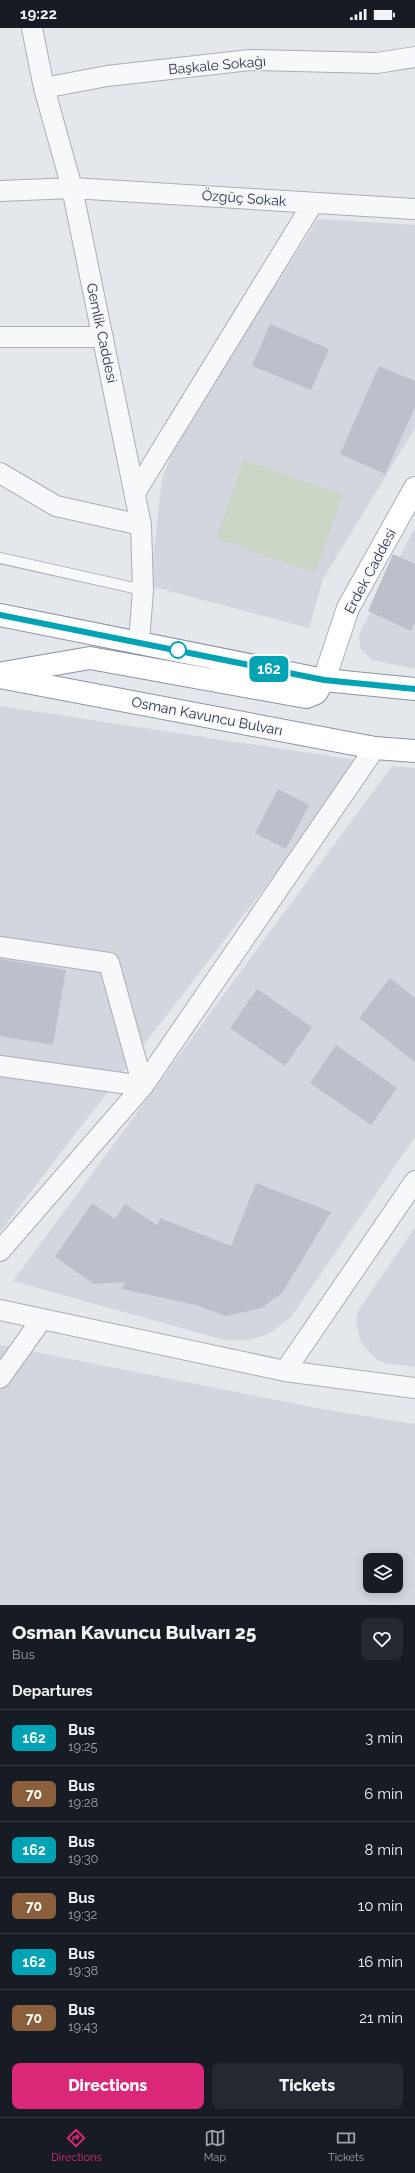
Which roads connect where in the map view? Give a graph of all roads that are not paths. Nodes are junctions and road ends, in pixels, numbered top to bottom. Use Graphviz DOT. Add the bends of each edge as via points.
graph roads {
  1 [pos="32,28"];
  2 [pos="415,57"];
  3 [pos="44,88"];
  4 [pos="72,188"];
  5 [pos="0,191"];
  6 [pos="313,203"];
  7 [pos="415,209"];
  8 [pos="0,337"];
  9 [pos="103,337"];
  10 [pos="0,473"];
  11 [pos="415,488"];
  12 [pos="135,493"];
  13 [pos="141,525"];
  14 [pos="0,558"];
  15 [pos="143,590"];
  16 [pos="0,615"];
  17 [pos="139,642"];
  18 [pos="0,674"];
  19 [pos="0,677"];
  20 [pos="324,680"];
  21 [pos="415,689"];
  22 [pos="374,748"];
  23 [pos="415,751"];
  24 [pos="0,947"];
  25 [pos="0,1066"];
  26 [pos="143,1086"];
  27 [pos="415,1181"];
  28 [pos="0,1251"];
  29 [pos="0,1310"];
  30 [pos="42,1319"];
  31 [pos="285,1372"];
  32 [pos="0,1378"];
  33 [pos="415,1388"];
  1 -- 3 [label="street, Gemlik Caddesi"];
  2 -- 3 [label="street, Başkale Sokağı" via="377,63 250,60 107,76"];
  3 -- 4 [label="street, Gemlik Caddesi"];
  4 -- 5 [label="street, Özgüç Sokak"];
  4 -- 6 [label="street, Özgüç Sokak"];
  4 -- 9 [label="street, Gemlik Caddesi"];
  6 -- 7 [label="street, Özgüç Sokak"];
  6 -- 12 [label="street"];
  8 -- 9 [label="street"];
  9 -- 12 [label="street, Gemlik Caddesi"];
  10 -- 13 [label="street" via="56,506"];
  11 -- 20 [label="main road, Erdek Caddesi" via="348,608"];
  12 -- 13 [label="street, Gemlik Caddesi"];
  13 -- 15 [label="street, Gemlik Caddesi"];
  14 -- 15 [label="lane"];
  15 -- 17 [label="street, Gemlik Caddesi"];
  16 -- 17 [label="main road"];
  17 -- 20 [label="main road"];
  18 -- 20 [label="main road" via="90,658 306,697 316,693"];
  19 -- 22 [label="main road, Osman Kavuncu Bulvarı"];
  20 -- 21 [label="main road"];
  22 -- 23 [label="main road, Osman Kavuncu Bulvarı"];
  22 -- 26 [label="street"];
  24 -- 26 [label="street" via="109,963"];
  25 -- 26 [label="street"];
  26 -- 28 [label="street"];
  27 -- 31 [label="street"];
  29 -- 30 [label="street"];
  30 -- 31 [label="street"];
  30 -- 32 [label="street"];
  31 -- 33 [label="street"];
}
